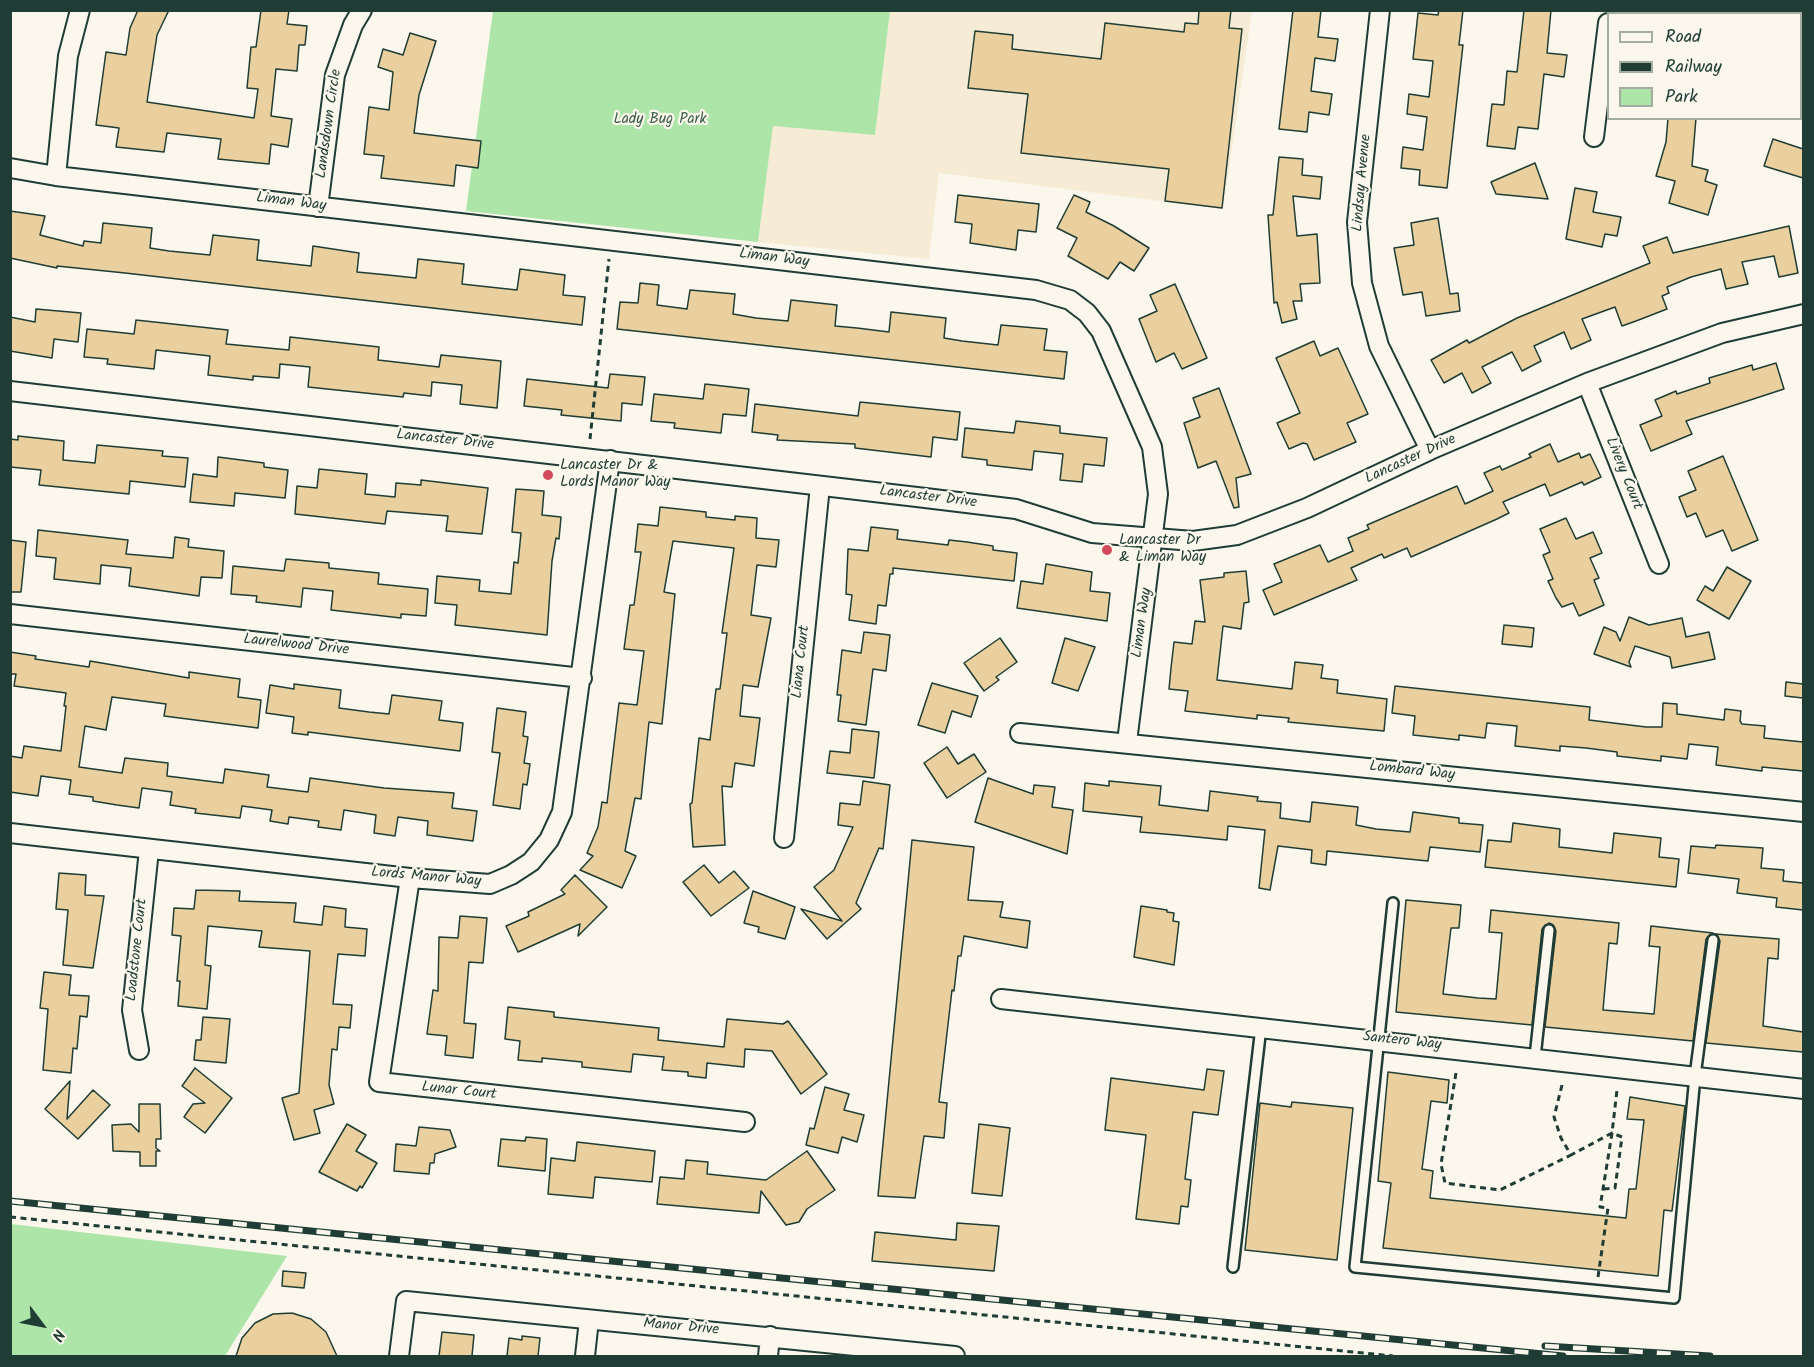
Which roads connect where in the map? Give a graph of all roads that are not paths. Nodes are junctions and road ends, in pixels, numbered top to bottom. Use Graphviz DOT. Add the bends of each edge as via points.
graph roads {
  1 [pos="80,10"];
  2 [pos="362,10"];
  3 [pos="1380,10"];
  4 [pos="1607,31"];
  5 [pos="1594,137"];
  6 [pos="10,168"];
  7 [pos="56,176"];
  8 [pos="318,207"];
  9 [pos="1803,314"];
  10 [pos="1587,383"];
  11 [pos="10,391"];
  12 [pos="1430,450"];
  13 [pos="610,460"];
  14 [pos="820,486"];
  15 [pos="1154,539"];
  16 [pos="1659,564"];
  17 [pos="10,614"];
  18 [pos="582,678"];
  19 [pos="1020,733"];
  20 [pos="1127,742"];
  21 [pos="1803,812"];
  22 [pos="10,833"];
  23 [pos="784,838"];
  24 [pos="149,850"];
  25 [pos="410,878"];
  26 [pos="1393,903"];
  27 [pos="1549,930"];
  28 [pos="1713,940"];
  29 [pos="1001,999"];
  30 [pos="1261,1027"];
  31 [pos="1377,1040"];
  32 [pos="140,1050"];
  33 [pos="1535,1057"];
  34 [pos="1695,1076"];
  35 [pos="1803,1089"];
  36 [pos="745,1122"];
  37 [pos="1233,1268"];
  38 [pos="589,1320"];
  39 [pos="770,1336"];
  40 [pos="399,1356"];
  41 [pos="585,1356"];
  42 [pos="768,1356"];
  43 [pos="950,1356"];
  1 -- 7 [label="street" via="68,56"];
  2 -- 8 [label="street, Landsdown Circle" via="335,75"];
  3 -- 12 [label="street, Lindsay Avenue" via="1357,222 1362,284 1379,346"];
  4 -- 5 [label="street"];
  6 -- 7 [label="street, Liman Way"];
  7 -- 8 [label="street, Liman Way"];
  8 -- 15 [label="street, Liman Way" via="1036,290 1070,300 1088,313 1101,331 1152,447 1158,494"];
  9 -- 10 [label="street, Lancaster Drive" via="1722,333"];
  10 -- 12 [label="street, Lancaster Drive"];
  10 -- 16 [label="street, Livery Court"];
  11 -- 13 [label="street, Lancaster Drive"];
  12 -- 15 [label="street, Lancaster Drive" via="1307,508 1237,535 1192,541"];
  13 -- 14 [label="street, Lancaster Drive"];
  13 -- 18 [label="street, Lords Manor Way"];
  14 -- 15 [label="street, Lancaster Drive" via="1016,509 1092,533"];
  14 -- 23 [label="street, Liana Court"];
  15 -- 20 [label="street, Liman Way"];
  17 -- 18 [label="street, Laurelwood Drive"];
  18 -- 25 [label="street, Lords Manor Way" via="562,812 549,840 531,862 490,884"];
  19 -- 20 [label="street, Lombard Way"];
  20 -- 21 [label="street, Lombard Way"];
  22 -- 24 [label="street, Lords Manor Way"];
  24 -- 25 [label="street, Lords Manor Way"];
  24 -- 32 [label="street, Loadstone Court" via="132,1010"];
  25 -- 36 [label="street, Lunar Court" via="379,1082"];
  26 -- 31 [label="lane"];
  27 -- 33 [label="lane"];
  28 -- 34 [label="lane"];
  29 -- 30 [label="street, Santero Way"];
  30 -- 31 [label="street, Santero Way"];
  30 -- 37 [label="lane"];
  31 -- 33 [label="street, Santero Way"];
  31 -- 34 [label="lane" via="1355,1267 1674,1298"];
  33 -- 34 [label="street, Santero Way"];
  34 -- 35 [label="street, Santero Way"];
  38 -- 39 [label="street, Manor Drive"];
  38 -- 40 [label="street, Manor Drive" via="406,1301"];
  38 -- 41 [label="street"];
  39 -- 42 [label="street"];
  39 -- 43 [label="street, Manor Drive"];
}
